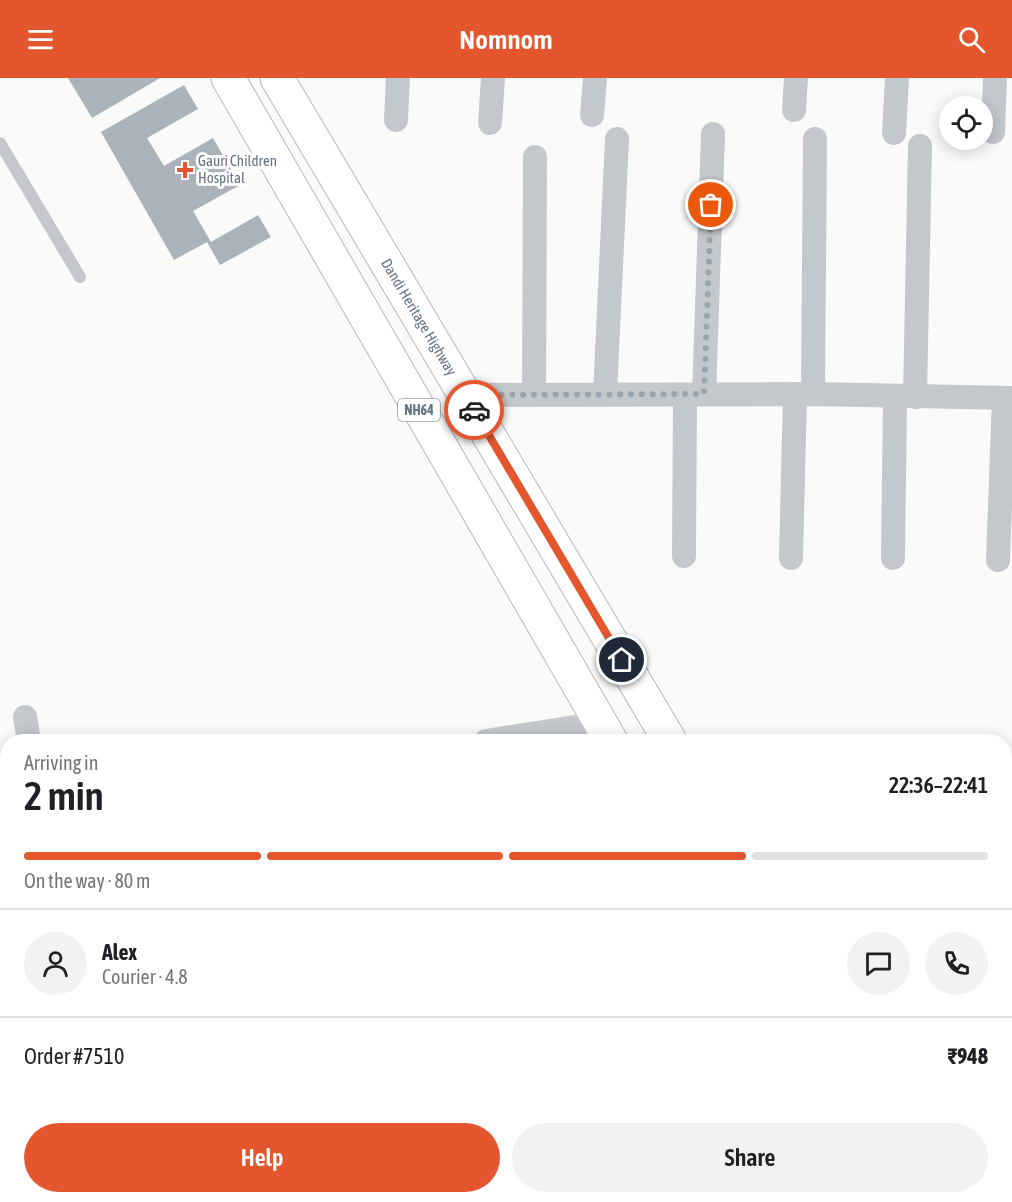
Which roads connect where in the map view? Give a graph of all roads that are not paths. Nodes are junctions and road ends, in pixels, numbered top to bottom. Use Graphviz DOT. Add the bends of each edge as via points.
graph roads {
  1 [pos="228,78"];
  2 [pos="277,78"];
  3 [pos="398,78"];
  4 [pos="493,78"];
  5 [pos="595,78"];
  6 [pos="796,78"];
  7 [pos="897,78"];
  8 [pos="995,78"];
  9 [pos="794,110"];
  10 [pos="592,115"];
  11 [pos="396,120"];
  12 [pos="490,123"];
  13 [pos="993,132"];
  14 [pos="894,133"];
  15 [pos="713,134"];
  16 [pos="617,139"];
  17 [pos="815,139"];
  18 [pos="0,143"];
  19 [pos="920,146"];
  20 [pos="535,158"];
  21 [pos="80,277"];
  22 [pos="534,394"];
  23 [pos="605,394"];
  24 [pos="695,394"];
  25 [pos="804,394"];
  26 [pos="465,395"];
  27 [pos="905,397"];
  28 [pos="1008,398"];
  29 [pos="684,556"];
  30 [pos="791,558"];
  31 [pos="893,558"];
  32 [pos="998,560"];
  33 [pos="24,717"];
  34 [pos="605,732"];
  35 [pos="28,734"];
  36 [pos="579,734"];
  37 [pos="666,734"];
  1 -- 34 [label="main road, NH64"];
  2 -- 26 [label="main road, Dandi Heritage Highway"];
  3 -- 11 [label="street"];
  4 -- 12 [label="street"];
  5 -- 10 [label="street"];
  6 -- 9 [label="street"];
  7 -- 14 [label="street"];
  8 -- 13 [label="street"];
  15 -- 24 [label="street"];
  16 -- 23 [label="street"];
  17 -- 25 [label="street"];
  18 -- 21 [label="lane"];
  19 -- 27 [label="street"];
  20 -- 22 [label="street"];
  22 -- 23 [label="street"];
  22 -- 26 [label="street"];
  23 -- 24 [label="street"];
  24 -- 25 [label="street"];
  24 -- 29 [label="street"];
  25 -- 27 [label="street"];
  25 -- 30 [label="street"];
  26 -- 37 [label="main road, Dandi Heritage Highway"];
  27 -- 28 [label="street"];
  27 -- 31 [label="street"];
  28 -- 32 [label="street"];
  33 -- 35 [label="street"];
  34 -- 36 [label="street"];
}
